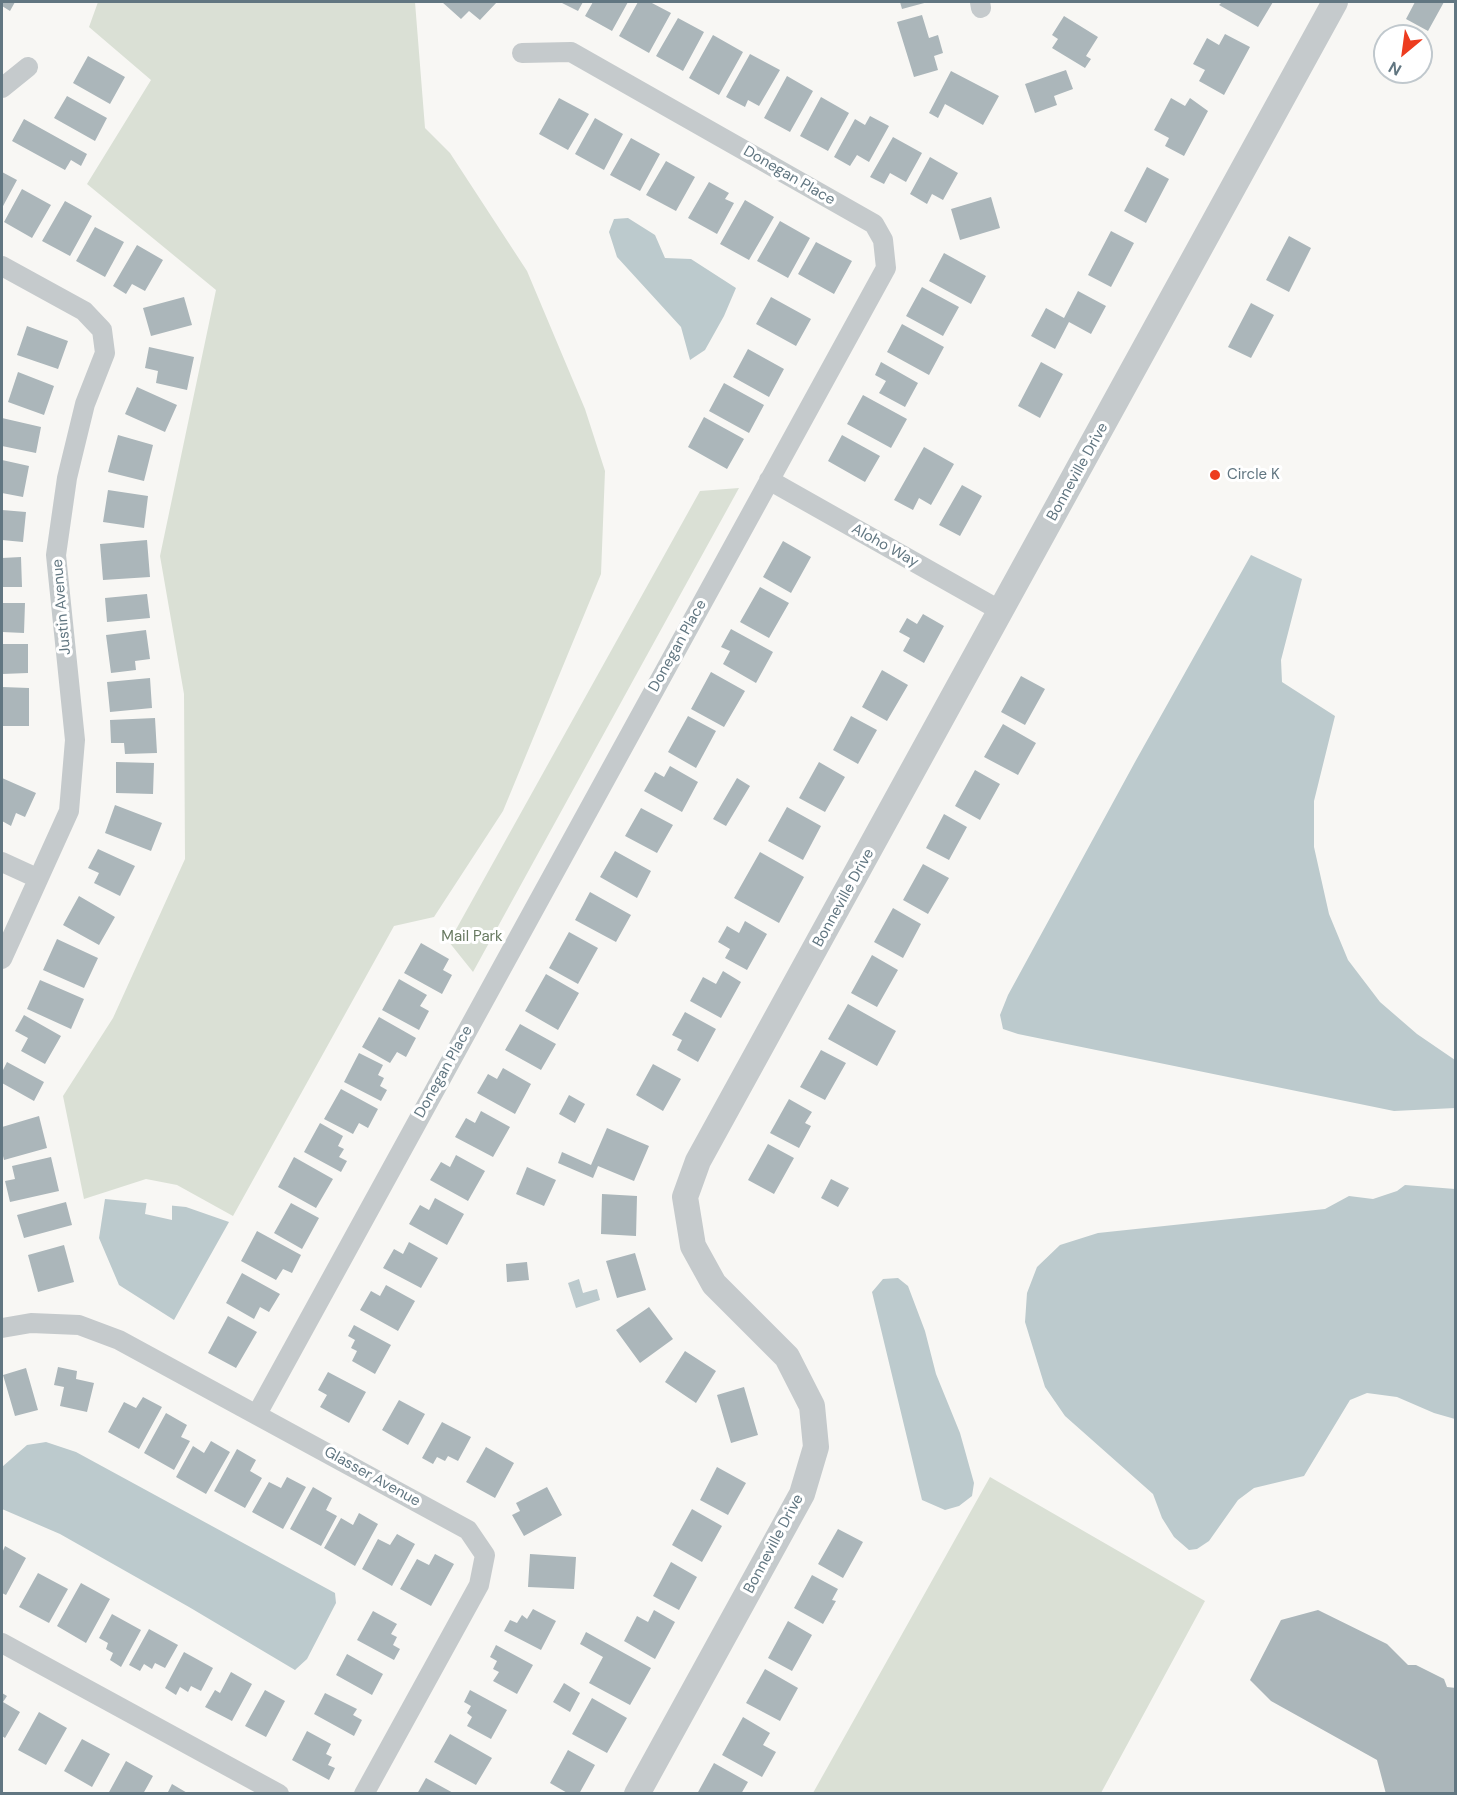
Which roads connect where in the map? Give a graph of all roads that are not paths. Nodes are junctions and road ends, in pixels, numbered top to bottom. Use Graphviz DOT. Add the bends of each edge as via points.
graph roads {
  1 [pos="1335,2"];
  2 [pos="522,53"];
  3 [pos="28,67"];
  4 [pos="2,88"];
  5 [pos="2,266"];
  6 [pos="769,480"];
  7 [pos="1001,612"];
  8 [pos="2,862"];
  9 [pos="37,879"];
  10 [pos="2,960"];
  11 [pos="2,1327"];
  12 [pos="257,1414"];
  13 [pos="2,1643"];
  14 [pos="279,1794"];
  15 [pos="364,1794"];
  16 [pos="637,1794"];
  1 -- 7 [label="street, Bonneville Drive"];
  2 -- 6 [label="street, Donegan Place" via="571,52 874,224 883,240 886,268"];
  3 -- 4 [label="street"];
  5 -- 9 [label="street, Justin Avenue" via="84,310 102,330 105,353 85,404 67,477 56,555 75,740 69,811"];
  6 -- 7 [label="street, Aloho Way"];
  6 -- 12 [label="street, Donegan Place"];
  7 -- 16 [label="street, Bonneville Drive" via="698,1161 685,1197 693,1246 714,1284 788,1357 812,1406 816,1447 802,1494"];
  8 -- 9 [label="street"];
  9 -- 10 [label="street, Justin Avenue"];
  11 -- 12 [label="street, Glasser Avenue" via="31,1323 80,1325 119,1340"];
  12 -- 15 [label="street, Glasser Avenue" via="468,1530 485,1555 479,1585"];
  13 -- 14 [label="street"];
}
